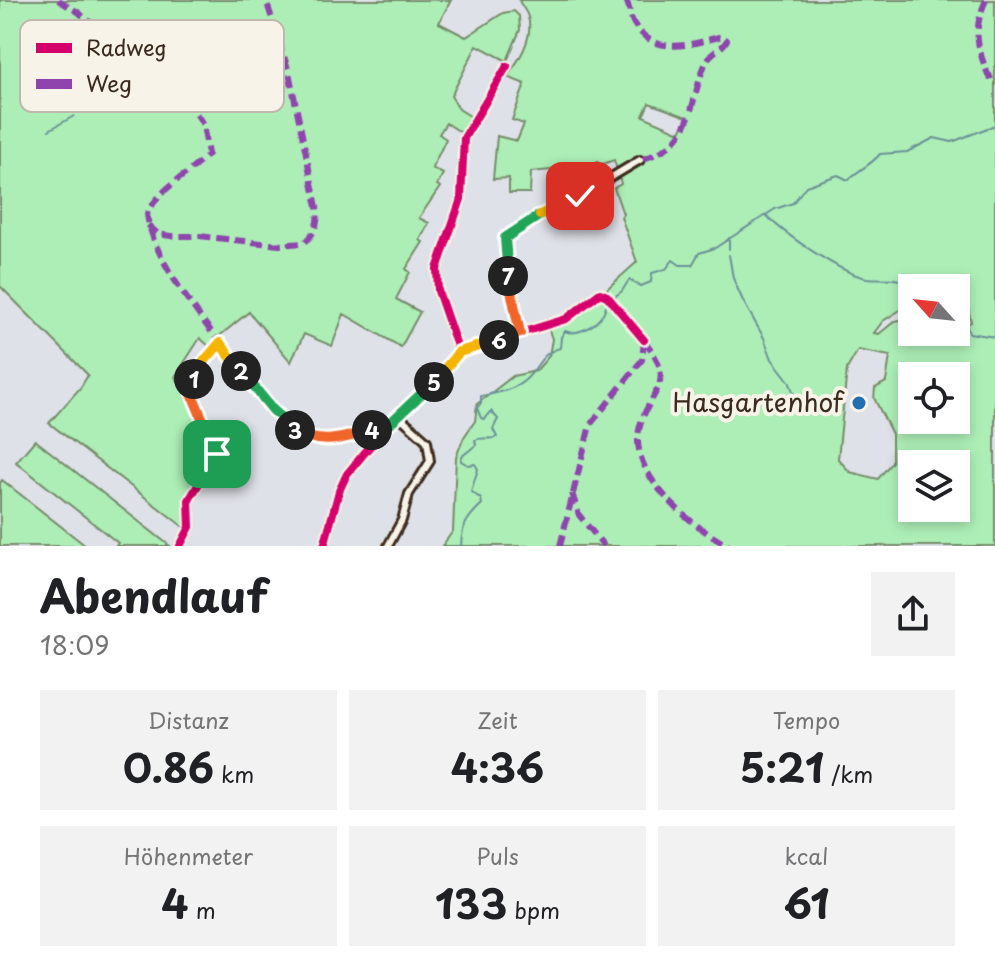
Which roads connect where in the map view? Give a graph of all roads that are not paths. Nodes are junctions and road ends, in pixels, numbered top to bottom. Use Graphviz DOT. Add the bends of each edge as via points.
graph roads {
  1 [pos="507,66"];
  2 [pos="640,160"];
  3 [pos="520,333"];
  4 [pos="644,340"];
  5 [pos="459,352"];
  6 [pos="399,416"];
  7 [pos="386,427"];
  8 [pos="180,546"];
  9 [pos="324,546"];
  10 [pos="388,546"];
  1 -- 5 [label="street" via="464,138 461,199 435,280"];
  2 -- 3 [label="street" via="505,238"];
  3 -- 4 [label="street" via="566,319 606,297"];
  3 -- 5 [label="street"];
  5 -- 6 [label="street"];
  6 -- 7 [label="street"];
  6 -- 10 [label="street" via="427,441 430,461 409,494"];
  7 -- 8 [label="street" via="331,440 308,437 273,410 220,343 191,388 217,454 189,500 190,527"];
  7 -- 9 [label="street" via="347,474"];
}
